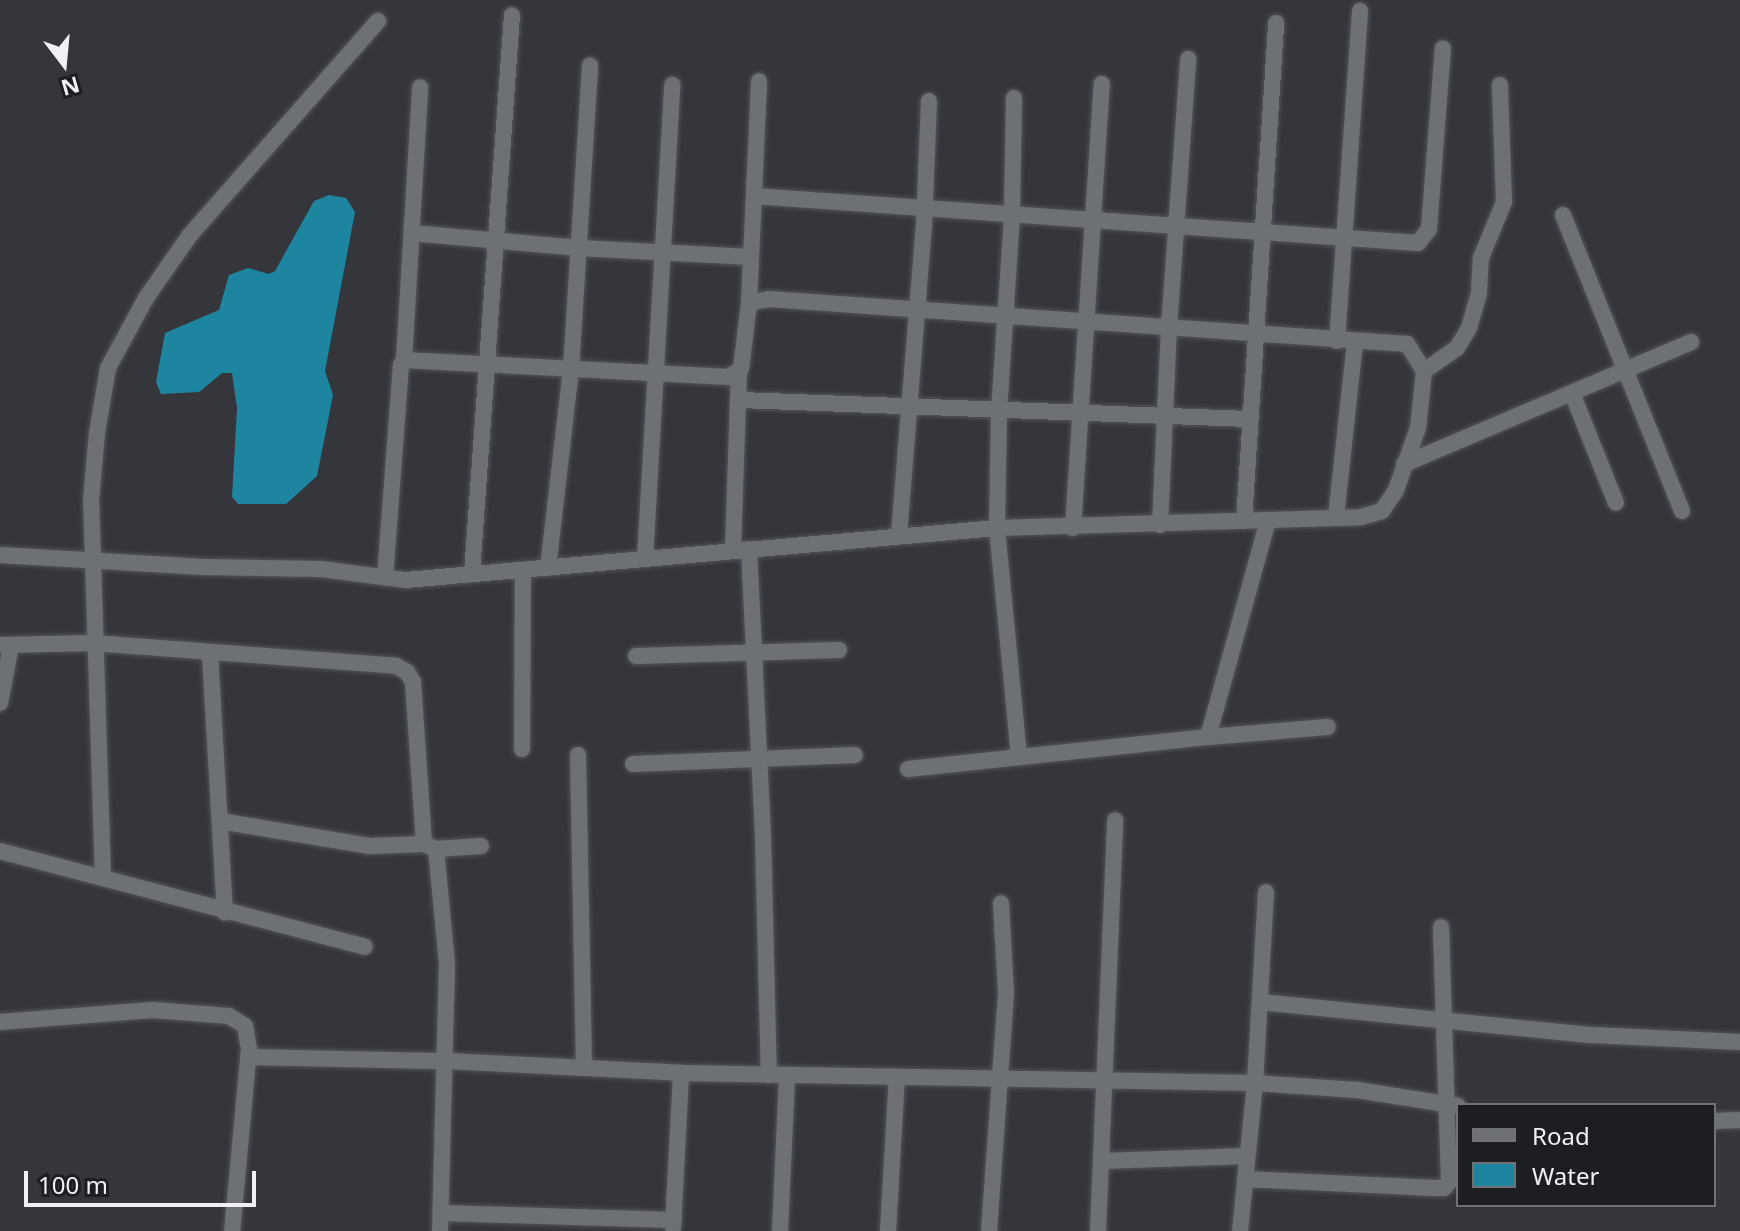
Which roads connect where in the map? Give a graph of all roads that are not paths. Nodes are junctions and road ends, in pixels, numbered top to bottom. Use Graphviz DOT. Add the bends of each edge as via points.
graph roads {
  1 [pos="1360,11"];
  2 [pos="512,15"];
  3 [pos="378,21"];
  4 [pos="1276,23"];
  5 [pos="1443,49"];
  6 [pos="1188,59"];
  7 [pos="590,66"];
  8 [pos="759,81"];
  9 [pos="1102,84"];
  10 [pos="672,85"];
  11 [pos="1500,85"];
  12 [pos="420,87"];
  13 [pos="1014,98"];
  14 [pos="929,101"];
  15 [pos="754,196"];
  16 [pos="924,207"];
  17 [pos="1563,215"];
  18 [pos="1012,216"];
  19 [pos="1094,222"];
  20 [pos="1177,228"];
  21 [pos="412,233"];
  22 [pos="1264,235"];
  23 [pos="494,239"];
  24 [pos="1346,241"];
  25 [pos="579,248"];
  26 [pos="663,252"];
  27 [pos="751,257"];
  28 [pos="749,303"];
  29 [pos="916,311"];
  30 [pos="1003,314"];
  31 [pos="1086,320"];
  32 [pos="1169,327"];
  33 [pos="1254,333"];
  34 [pos="1337,341"];
  35 [pos="1355,342"];
  36 [pos="1691,342"];
  37 [pos="404,360"];
  38 [pos="489,362"];
  39 [pos="571,369"];
  40 [pos="1625,370"];
  41 [pos="1424,371"];
  42 [pos="739,373"];
  43 [pos="655,375"];
  44 [pos="1572,393"];
  45 [pos="740,400"];
  46 [pos="909,404"];
  47 [pos="999,411"];
  48 [pos="1083,412"];
  49 [pos="1165,415"];
  50 [pos="1248,419"];
  51 [pos="1404,464"];
  52 [pos="1616,503"];
  53 [pos="1682,511"];
  54 [pos="1336,517"];
  55 [pos="1268,520"];
  56 [pos="1244,521"];
  57 [pos="1160,525"];
  58 [pos="997,528"];
  59 [pos="1073,528"];
  60 [pos="899,535"];
  61 [pos="741,550"];
  62 [pos="0,555"];
  63 [pos="94,559"];
  64 [pos="645,559"];
  65 [pos="548,568"];
  66 [pos="523,570"];
  67 [pos="472,573"];
  68 [pos="385,577"];
  69 [pos="93,643"];
  70 [pos="6,646"];
  71 [pos="839,650"];
  72 [pos="754,653"];
  73 [pos="210,654"];
  74 [pos="636,656"];
  75 [pos="0,703"];
  76 [pos="1328,727"];
  77 [pos="1208,737"];
  78 [pos="522,749"];
  79 [pos="578,755"];
  80 [pos="855,755"];
  81 [pos="1019,757"];
  82 [pos="759,759"];
  83 [pos="633,764"];
  84 [pos="908,769"];
  85 [pos="1115,820"];
  86 [pos="220,821"];
  87 [pos="481,846"];
  88 [pos="430,847"];
  89 [pos="0,851"];
  90 [pos="103,878"];
  91 [pos="1266,892"];
  92 [pos="1001,903"];
  93 [pos="225,913"];
  94 [pos="1441,927"];
  95 [pos="365,947"];
  96 [pos="1260,1002"];
  97 [pos="1445,1019"];
  98 [pos="0,1022"];
  99 [pos="1740,1042"];
  100 [pos="248,1057"];
  101 [pos="447,1061"];
  102 [pos="584,1068"];
  103 [pos="681,1073"];
  104 [pos="769,1075"];
  105 [pos="787,1075"];
  106 [pos="897,1077"];
  107 [pos="1000,1079"];
  108 [pos="1106,1080"];
  109 [pos="1255,1083"];
  110 [pos="1453,1105"];
  111 [pos="1740,1120"];
  112 [pos="1716,1121"];
  113 [pos="1247,1156"];
  114 [pos="1102,1161"];
  115 [pos="1454,1163"];
  116 [pos="1245,1179"];
  117 [pos="441,1213"];
  118 [pos="674,1226"];
  119 [pos="232,1231"];
  120 [pos="440,1231"];
  121 [pos="780,1231"];
  122 [pos="888,1231"];
  123 [pos="989,1231"];
  124 [pos="1098,1231"];
  125 [pos="1240,1231"];
  1 -- 24 [label="street"];
  2 -- 23 [label="street"];
  3 -- 63 [label="street" via="190,235 146,298 108,368 91,501"];
  4 -- 22 [label="street"];
  5 -- 24 [label="street" via="1429,229 1418,243"];
  6 -- 20 [label="street"];
  7 -- 25 [label="street"];
  8 -- 15 [label="street"];
  9 -- 19 [label="street"];
  10 -- 26 [label="street"];
  11 -- 41 [label="street" via="1504,202 1481,258 1469,328 1457,348"];
  12 -- 21 [label="street"];
  13 -- 18 [label="street"];
  14 -- 16 [label="street"];
  15 -- 16 [label="street"];
  15 -- 27 [label="street"];
  16 -- 18 [label="street"];
  16 -- 29 [label="street"];
  17 -- 40 [label="street"];
  18 -- 19 [label="street"];
  18 -- 30 [label="street"];
  19 -- 20 [label="street"];
  19 -- 31 [label="street"];
  20 -- 22 [label="street"];
  20 -- 32 [label="street"];
  21 -- 23 [label="street"];
  21 -- 37 [label="street"];
  22 -- 24 [label="street"];
  22 -- 33 [label="street"];
  23 -- 25 [label="street"];
  23 -- 38 [label="street"];
  24 -- 34 [label="street"];
  25 -- 26 [label="street"];
  25 -- 39 [label="street"];
  26 -- 27 [label="street"];
  26 -- 43 [label="street"];
  27 -- 28 [label="street"];
  28 -- 29 [label="street" via="769,299"];
  28 -- 42 [label="street"];
  29 -- 30 [label="street"];
  29 -- 46 [label="street"];
  30 -- 31 [label="street"];
  30 -- 47 [label="street"];
  31 -- 32 [label="street"];
  31 -- 48 [label="street"];
  32 -- 33 [label="street"];
  32 -- 49 [label="street"];
  33 -- 34 [label="street"];
  33 -- 50 [label="street"];
  34 -- 35 [label="street"];
  35 -- 41 [label="street" via="1407,344"];
  35 -- 54 [label="street"];
  36 -- 40 [label="street"];
  37 -- 38 [label="street"];
  37 -- 68 [label="street"];
  38 -- 39 [label="street"];
  38 -- 67 [label="street"];
  39 -- 43 [label="street"];
  39 -- 65 [label="street"];
  40 -- 44 [label="street"];
  40 -- 53 [label="street"];
  41 -- 51 [label="street" via="1418,428"];
  42 -- 43 [label="street"];
  42 -- 45 [label="street"];
  43 -- 64 [label="street"];
  44 -- 51 [label="street"];
  44 -- 52 [label="street"];
  45 -- 46 [label="street"];
  45 -- 61 [label="street"];
  46 -- 47 [label="street"];
  46 -- 60 [label="street"];
  47 -- 48 [label="street"];
  47 -- 58 [label="street"];
  48 -- 49 [label="street"];
  48 -- 59 [label="street"];
  49 -- 50 [label="street"];
  49 -- 57 [label="street"];
  50 -- 56 [label="street"];
  51 -- 54 [label="street" via="1389,505 1361,517"];
  54 -- 55 [label="street"];
  55 -- 56 [label="street"];
  55 -- 77 [label="street"];
  56 -- 57 [label="street"];
  57 -- 59 [label="street"];
  58 -- 59 [label="street"];
  58 -- 60 [label="street"];
  58 -- 81 [label="street"];
  60 -- 61 [label="street"];
  61 -- 64 [label="street"];
  61 -- 72 [label="street"];
  62 -- 63 [label="street"];
  63 -- 68 [label="street" via="321,569"];
  63 -- 69 [label="street"];
  64 -- 65 [label="street"];
  65 -- 66 [label="street"];
  66 -- 67 [label="street"];
  66 -- 78 [label="street"];
  67 -- 68 [label="street"];
  69 -- 70 [label="street"];
  69 -- 73 [label="street"];
  69 -- 90 [label="street"];
  70 -- 75 [label="street"];
  71 -- 72 [label="street"];
  72 -- 74 [label="street"];
  72 -- 82 [label="street"];
  73 -- 86 [label="street"];
  73 -- 88 [label="street" via="396,666 407,672 413,682"];
  76 -- 77 [label="street"];
  77 -- 81 [label="street"];
  79 -- 102 [label="street"];
  80 -- 82 [label="street"];
  81 -- 84 [label="street"];
  82 -- 83 [label="street"];
  82 -- 104 [label="street"];
  85 -- 108 [label="street"];
  86 -- 88 [label="street" via="369,846"];
  86 -- 93 [label="street"];
  87 -- 88 [label="street"];
  88 -- 101 [label="street" via="447,964"];
  89 -- 90 [label="street"];
  90 -- 93 [label="street"];
  91 -- 96 [label="street"];
  92 -- 107 [label="street" via="1006,993"];
  93 -- 95 [label="street"];
  94 -- 97 [label="street"];
  96 -- 97 [label="street"];
  96 -- 109 [label="street"];
  97 -- 99 [label="street" via="1592,1035"];
  97 -- 110 [label="street"];
  98 -- 100 [label="street" via="153,1010 229,1016 245,1026"];
  100 -- 101 [label="street"];
  100 -- 119 [label="street"];
  101 -- 102 [label="street"];
  101 -- 117 [label="street"];
  102 -- 103 [label="street"];
  103 -- 104 [label="street"];
  103 -- 118 [label="street"];
  104 -- 105 [label="street"];
  105 -- 106 [label="street"];
  105 -- 121 [label="street"];
  106 -- 107 [label="street"];
  106 -- 122 [label="street"];
  107 -- 108 [label="street"];
  107 -- 123 [label="street"];
  108 -- 109 [label="street"];
  108 -- 114 [label="street"];
  109 -- 110 [label="street" via="1357,1090"];
  109 -- 113 [label="street"];
  110 -- 115 [label="street"];
  111 -- 112 [label="street"];
  113 -- 114 [label="street"];
  113 -- 116 [label="street"];
  114 -- 124 [label="street"];
  115 -- 116 [label="street" via="1444,1188"];
  116 -- 125 [label="street"];
  117 -- 118 [label="street"];
  117 -- 120 [label="street"];
}
